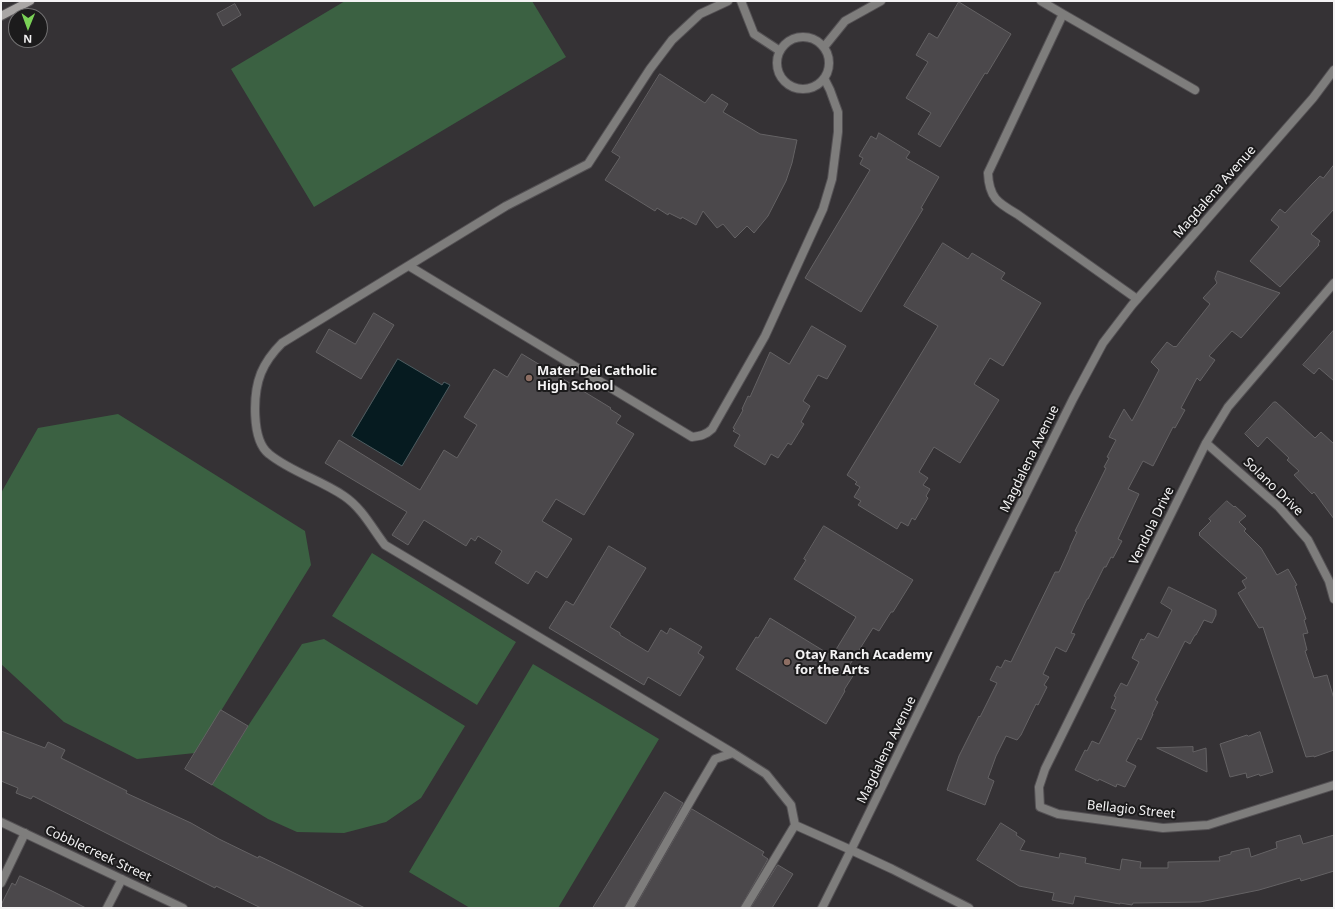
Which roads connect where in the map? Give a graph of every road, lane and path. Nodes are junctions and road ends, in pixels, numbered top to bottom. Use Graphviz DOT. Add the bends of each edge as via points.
graph roads {
  1 [pos="30,1"];
  2 [pos="728,1"];
  3 [pos="741,1"];
  4 [pos="881,1"];
  5 [pos="1041,1"];
  6 [pos="1063,14"];
  7 [pos="1,16"];
  8 [pos="824,47"];
  9 [pos="780,51"];
  10 [pos="1334,70"];
  11 [pos="824,78"];
  12 [pos="1195,90"];
  13 [pos="409,266"];
  14 [pos="1334,283"];
  15 [pos="1137,299"];
  16 [pos="1206,443"];
  17 [pos="1334,599"];
  18 [pos="733,753"];
  19 [pos="1334,785"];
  20 [pos="1040,807"];
  21 [pos="1,822"];
  22 [pos="795,825"];
  23 [pos="25,833"];
  24 [pos="851,850"];
  25 [pos="122,878"];
  26 [pos="1,883"];
  27 [pos="107,908"];
  28 [pos="184,908"];
  29 [pos="629,908"];
  30 [pos="745,908"];
  31 [pos="822,908"];
  32 [pos="969,908"];
  1 -- 7 [label="main road"];
  2 -- 13 [label="street" via="700,14 672,40 588,164 506,206"];
  3 -- 9 [label="street" via="754,34"];
  4 -- 8 [label="street" via="845,21"];
  5 -- 6 [label="street"];
  6 -- 12 [label="street"];
  6 -- 15 [label="street" via="988,174 989,184 993,196 1000,204"];
  8 -- 9 [label="street" via="814,40 801,37 793,39"];
  8 -- 11 [label="street" via="829,63"];
  9 -- 11 [label="street" via="777,59 778,68 786,83 802,89 811,88"];
  10 -- 15 [label="street, Magdalena Avenue" via="1313,98"];
  11 -- 13 [label="street" via="838,112 838,132 832,179 823,208 765,336 708,433 692,437"];
  13 -- 18 [label="street" via="282,343 272,354 261,373 256,391 255,412 257,436 268,454 344,496 361,510 385,545"];
  14 -- 16 [label="street, Vendola Drive" via="1228,407"];
  15 -- 24 [label="street, Magdalena Avenue" via="1102,343"];
  16 -- 17 [label="street, Solano Drive" via="1280,507 1308,540 1329,581"];
  16 -- 20 [label="street, Vendola Drive" via="1045,769 1039,787"];
  18 -- 22 [label="street" via="766,774 791,805"];
  18 -- 29 [label="street" via="715,759"];
  19 -- 20 [label="street, Bellagio Street" via="1208,825 1163,828 1058,814"];
  21 -- 23 [label="street, Cobblecreek Street"];
  22 -- 24 [label="street"];
  22 -- 30 [label="street"];
  23 -- 25 [label="street, Cobblecreek Street"];
  23 -- 26 [label="street"];
  24 -- 31 [label="street, Magdalena Avenue"];
  24 -- 32 [label="street"];
  25 -- 27 [label="street"];
  25 -- 28 [label="street, Cobblecreek Street"];
}
